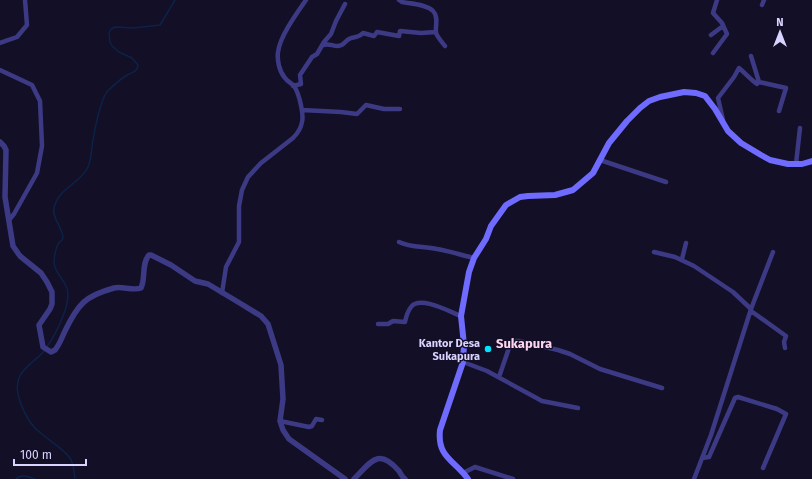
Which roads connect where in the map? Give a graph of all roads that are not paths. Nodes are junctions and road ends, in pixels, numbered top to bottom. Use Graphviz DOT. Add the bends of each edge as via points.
graph roads {
  1 [pos="25,0"];
  2 [pos="306,0"];
  3 [pos="399,0"];
  4 [pos="717,0"];
  5 [pos="764,0"];
  6 [pos="345,4"];
  7 [pos="762,5"];
  8 [pos="724,26"];
  9 [pos="436,32"];
  10 [pos="711,35"];
  11 [pos="0,43"];
  12 [pos="323,45"];
  13 [pos="445,46"];
  14 [pos="713,53"];
  15 [pos="750,56"];
  16 [pos="0,70"];
  17 [pos="759,82"];
  18 [pos="293,86"];
  19 [pos="400,109"];
  20 [pos="302,110"];
  21 [pos="779,111"];
  22 [pos="722,123"];
  23 [pos="800,128"];
  24 [pos="0,142"];
  25 [pos="600,160"];
  26 [pos="812,161"];
  27 [pos="796,164"];
  28 [pos="666,182"];
  29 [pos="9,220"];
  30 [pos="399,242"];
  31 [pos="686,243"];
  32 [pos="654,252"];
  33 [pos="773,252"];
  34 [pos="474,258"];
  35 [pos="682,259"];
  36 [pos="222,293"];
  37 [pos="751,310"];
  38 [pos="461,316"];
  39 [pos="378,324"];
  40 [pos="785,348"];
  41 [pos="463,362"];
  42 [pos="499,377"];
  43 [pos="662,388"];
  44 [pos="578,408"];
  45 [pos="280,420"];
  46 [pos="322,420"];
  47 [pos="702,458"];
  48 [pos="763,468"];
  49 [pos="463,473"];
  50 [pos="345,479"];
  51 [pos="354,479"];
  52 [pos="405,479"];
  53 [pos="468,479"];
  54 [pos="513,479"];
  55 [pos="694,479"];
  1 -- 11 [label="street" via="27,25 17,37"];
  2 -- 18 [label="street" via="278,52 280,71"];
  3 -- 9 [label="street" via="433,11 437,22"];
  4 -- 8 [label="street" via="713,13"];
  5 -- 7 [label="street"];
  6 -- 12 [label="street"];
  8 -- 10 [label="street"];
  8 -- 14 [label="street" via="727,34"];
  9 -- 12 [label="street" via="400,31 399,36 377,32 374,36 363,33 338,46"];
  9 -- 13 [label="street"];
  12 -- 18 [label="street" via="317,54 312,56 300,75 301,84"];
  15 -- 17 [label="street"];
  16 -- 29 [label="street" via="32,85 40,101 42,146 38,173"];
  17 -- 21 [label="street" via="786,88"];
  17 -- 22 [label="street" via="756,84 739,68 718,98"];
  18 -- 20 [label="street" via="298,93"];
  19 -- 20 [label="street" via="366,105 357,114"];
  20 -- 36 [label="street" via="302,122 297,133 261,163 242,190 239,206 239,242 226,267"];
  22 -- 25 [label="main road" via="709,100 700,94 688,92 660,97 649,101 627,121 609,143"];
  22 -- 27 [label="main road" via="735,138 770,160"];
  23 -- 27 [label="street"];
  24 -- 29 [label="street" via="6,150 4,186"];
  25 -- 28 [label="street"];
  25 -- 34 [label="main road" via="593,174 573,190 555,195 520,197 506,205"];
  26 -- 27 [label="main road"];
  29 -- 36 [label="street" via="16,251 41,273 52,292 52,304 39,325 43,347 51,352 57,349 72,318 86,298 116,288 141,288 149,255"];
  30 -- 34 [label="street" via="412,247 438,249"];
  31 -- 35 [label="street"];
  32 -- 35 [label="street"];
  33 -- 37 [label="street"];
  34 -- 38 [label="main road" via="466,281"];
  35 -- 37 [label="street" via="733,292"];
  36 -- 45 [label="street" via="260,316 268,324 281,365 283,399"];
  37 -- 40 [label="street" via="786,336"];
  37 -- 47 [label="street" via="712,435"];
  38 -- 39 [label="street" via="421,302 410,307 405,322 393,320 388,324"];
  38 -- 41 [label="main road"];
  41 -- 42 [label="street"];
  41 -- 49 [label="main road" via="438,440 441,450"];
  42 -- 43 [label="street" via="510,345 512,341 516,341 558,350 600,369"];
  42 -- 44 [label="street" via="542,401"];
  45 -- 46 [label="street" via="309,427 316,419"];
  45 -- 50 [label="street" via="288,439"];
  47 -- 48 [label="street" via="709,457 735,398 738,397 786,414"];
  47 -- 55 [label="street"];
  49 -- 53 [label="main road"];
  49 -- 54 [label="street" via="476,467"];
  51 -- 52 [label="street" via="367,464 378,458 387,461"];
}
